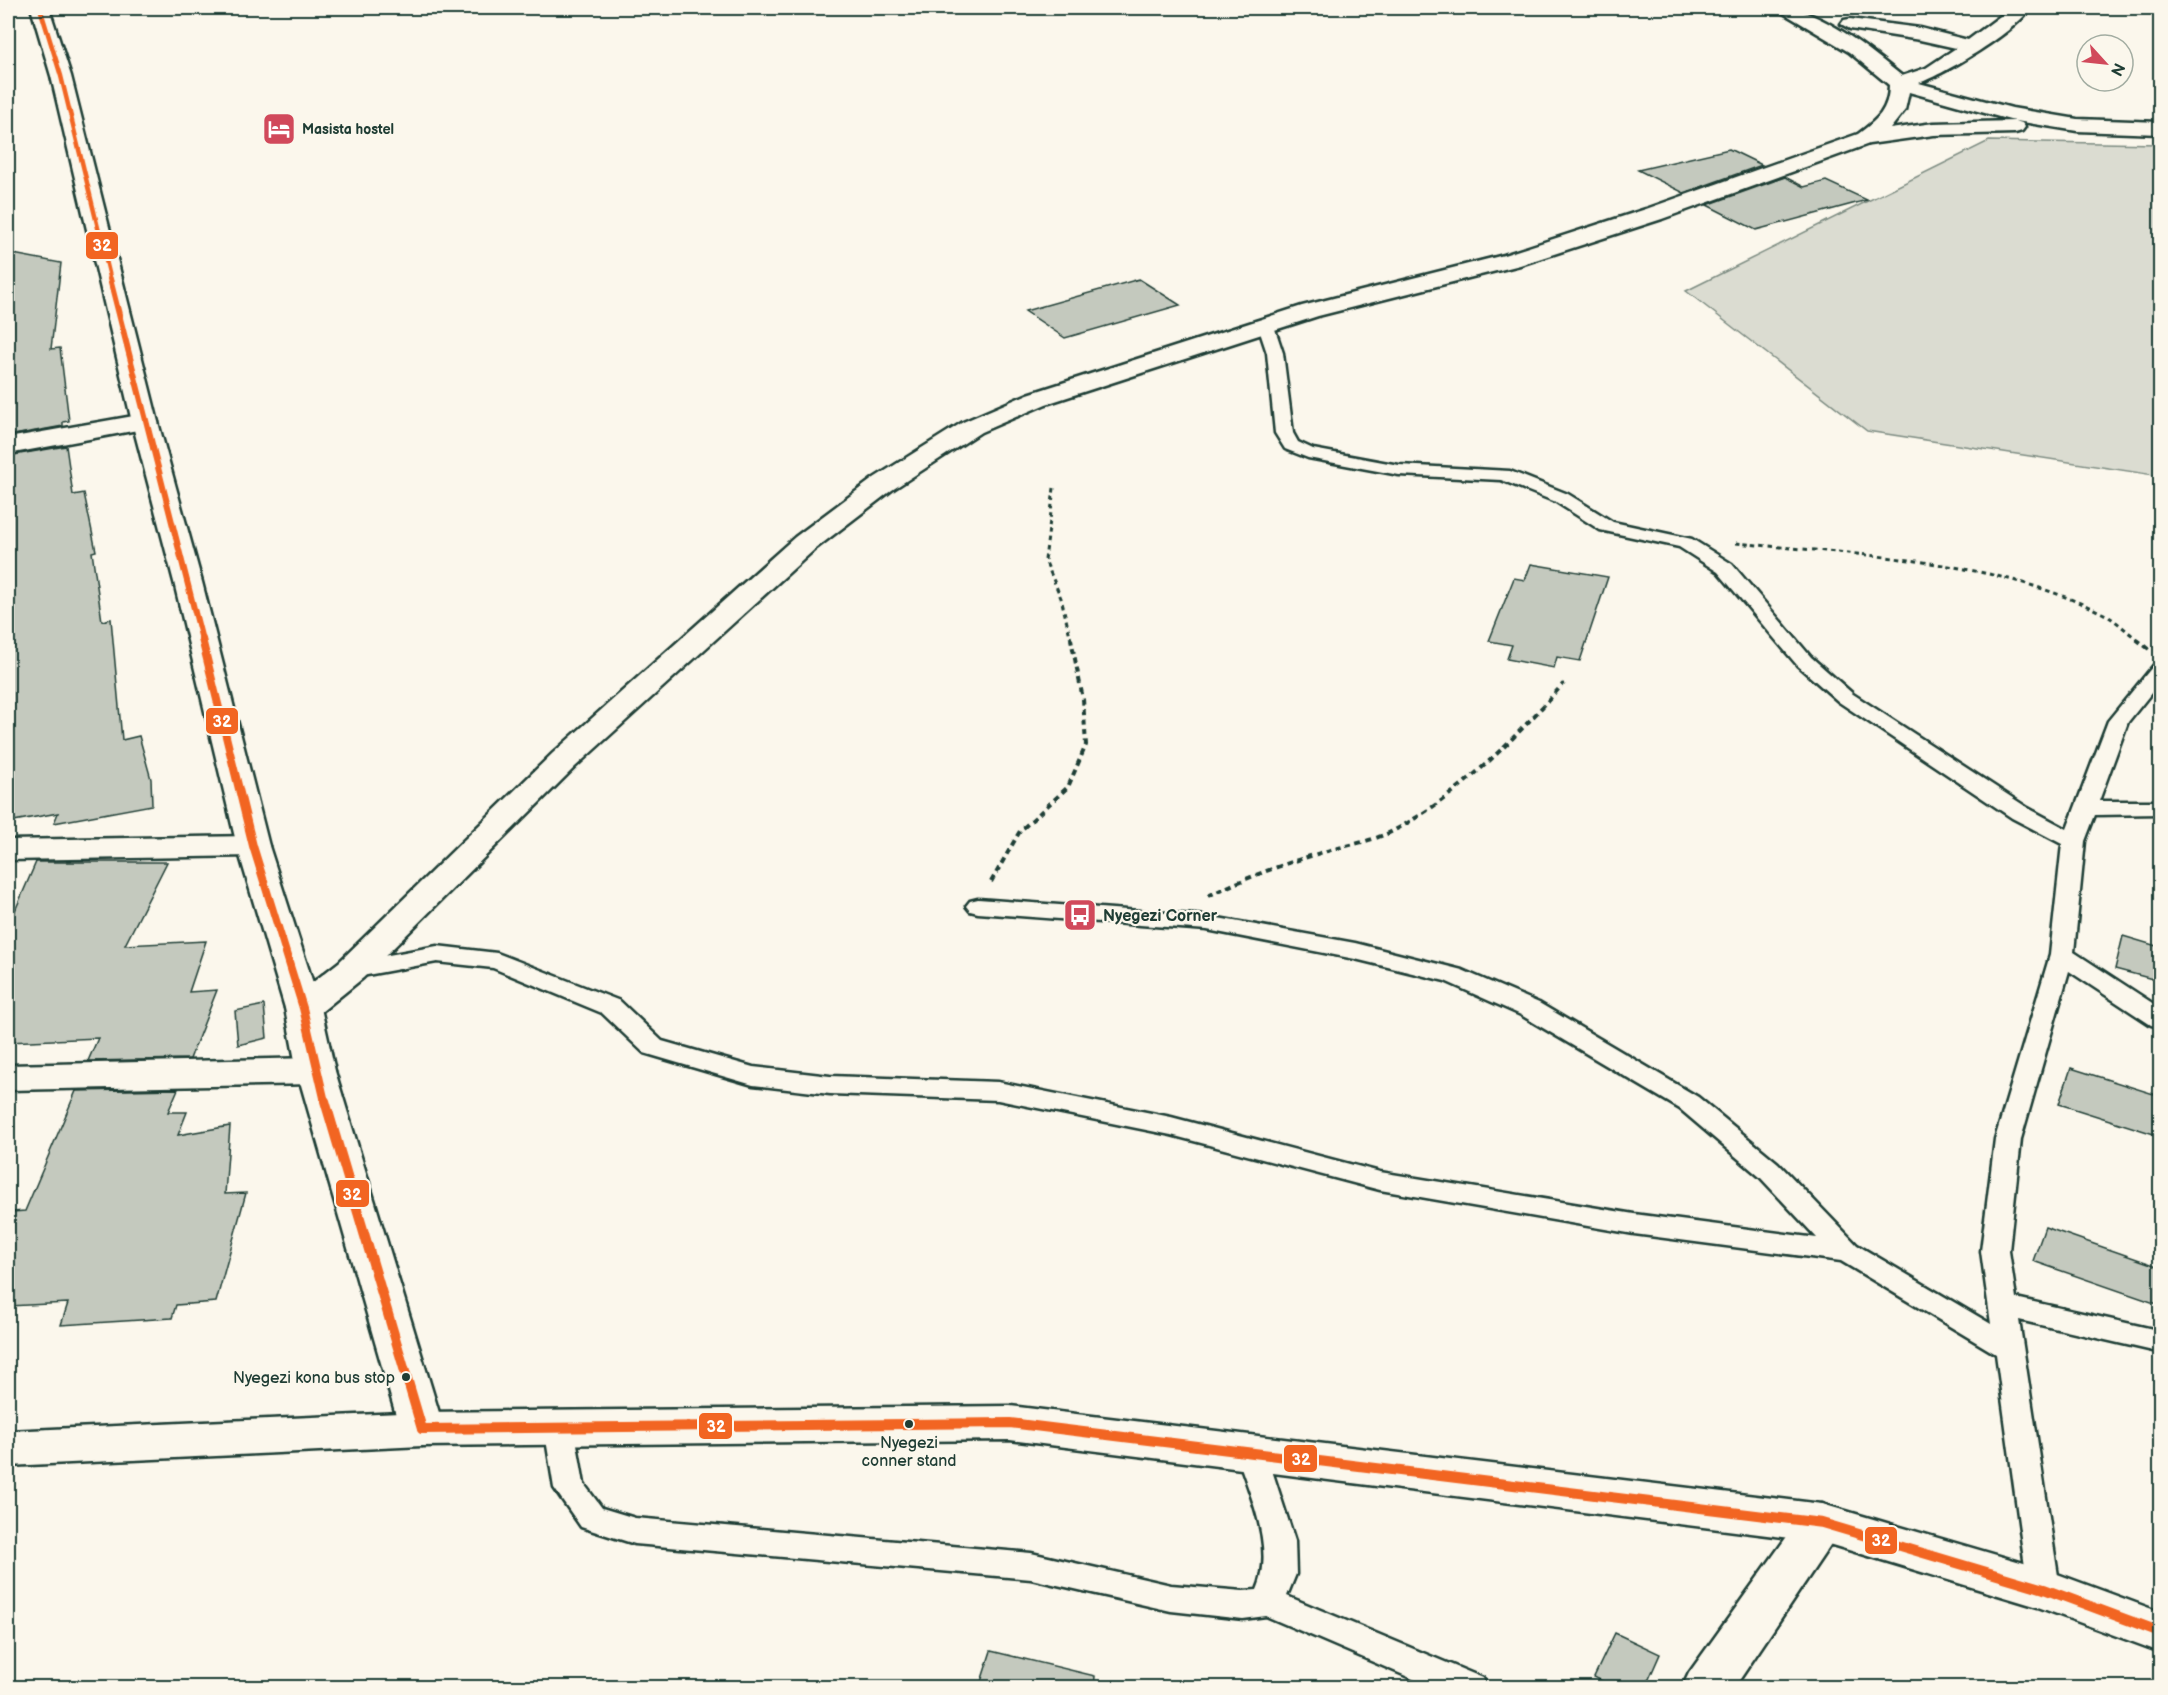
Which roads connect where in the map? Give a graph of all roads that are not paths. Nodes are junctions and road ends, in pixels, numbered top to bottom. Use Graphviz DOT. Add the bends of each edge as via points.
graph roads {
  1 [pos="40,8"];
  2 [pos="1784,8"];
  3 [pos="1833,8"];
  4 [pos="2021,8"];
  5 [pos="1853,36"];
  6 [pos="1971,46"];
  7 [pos="1899,83"];
  8 [pos="2077,126"];
  9 [pos="2160,128"];
  10 [pos="1865,138"];
  11 [pos="1266,326"];
  12 [pos="145,422"];
  13 [pos="8,446"];
  14 [pos="2156,661"];
  15 [pos="2088,808"];
  16 [pos="2160,808"];
  17 [pos="2074,841"];
  18 [pos="253,846"];
  19 [pos="8,850"];
  20 [pos="978,906"];
  21 [pos="2061,955"];
  22 [pos="351,970"];
  23 [pos="303,1008"];
  24 [pos="2160,1018"];
  25 [pos="316,1071"];
  26 [pos="8,1078"];
  27 [pos="1846,1252"];
  28 [pos="2003,1306"];
  29 [pos="2160,1338"];
  30 [pos="2010,1349"];
  31 [pos="560,1427"];
  32 [pos="422,1429"];
  33 [pos="8,1449"];
  34 [pos="1251,1452"];
  35 [pos="1822,1522"];
  36 [pos="2044,1589"];
  37 [pos="1268,1602"];
  38 [pos="2160,1632"];
  39 [pos="1471,1688"];
  40 [pos="1706,1688"];
  1 -- 12 [label="main road" via="61,76"];
  2 -- 5 [label="main road"];
  3 -- 5 [label="main road"];
  4 -- 6 [label="main road"];
  5 -- 6 [label="main road" via="1920,34"];
  5 -- 7 [label="main road"];
  6 -- 7 [label="main road" via="1933,72"];
  7 -- 8 [label="main road" via="2010,114"];
  7 -- 10 [label="main road" via="1900,101 1889,120"];
  8 -- 9 [label="main road"];
  8 -- 10 [label="main road" via="1934,129"];
  10 -- 11 [label="main road" via="1512,260 1310,311"];
  11 -- 17 [label="lane" via="1275,353 1284,432 1291,445 1308,453 1400,470 1504,475 1562,498 1607,526 1685,543 1725,568 1804,661 1846,698 2020,813"];
  11 -- 22 [label="main road" via="1037,399 972,428 883,484 806,543 564,760"];
  12 -- 13 [label="main road"];
  12 -- 18 [label="main road"];
  14 -- 15 [label="lane" via="2118,721"];
  15 -- 16 [label="lane"];
  15 -- 17 [label="lane"];
  17 -- 21 [label="lane"];
  18 -- 19 [label="main road"];
  18 -- 23 [label="main road"];
  20 -- 27 [label="lane" via="1207,923 1354,951 1453,975 1530,1009 1689,1103 1769,1170"];
  21 -- 24 [label="lane"];
  21 -- 28 [label="lane" via="2008,1139 1995,1251"];
  22 -- 23 [label="main road"];
  22 -- 27 [label="lane" via="437,954 497,961 611,1007 653,1047 753,1076 830,1084 998,1091 1171,1125 1380,1181 1634,1224"];
  23 -- 25 [label="main road"];
  25 -- 26 [label="main road"];
  25 -- 32 [label="main road"];
  27 -- 30 [label="lane"];
  28 -- 29 [label="lane" via="2153,1340"];
  28 -- 30 [label="lane"];
  30 -- 36 [label="lane"];
  31 -- 32 [label="main road"];
  31 -- 34 [label="main road" via="1010,1423"];
  31 -- 37 [label="lane" via="568,1488 592,1518 635,1531 1031,1566 1171,1598 1243,1605"];
  32 -- 33 [label="main road"];
  34 -- 35 [label="main road"];
  34 -- 37 [label="lane" via="1279,1541 1280,1574"];
  35 -- 36 [label="main road"];
  35 -- 40 [label="main road"];
  36 -- 38 [label="main road"];
  37 -- 39 [label="lane"];
}
